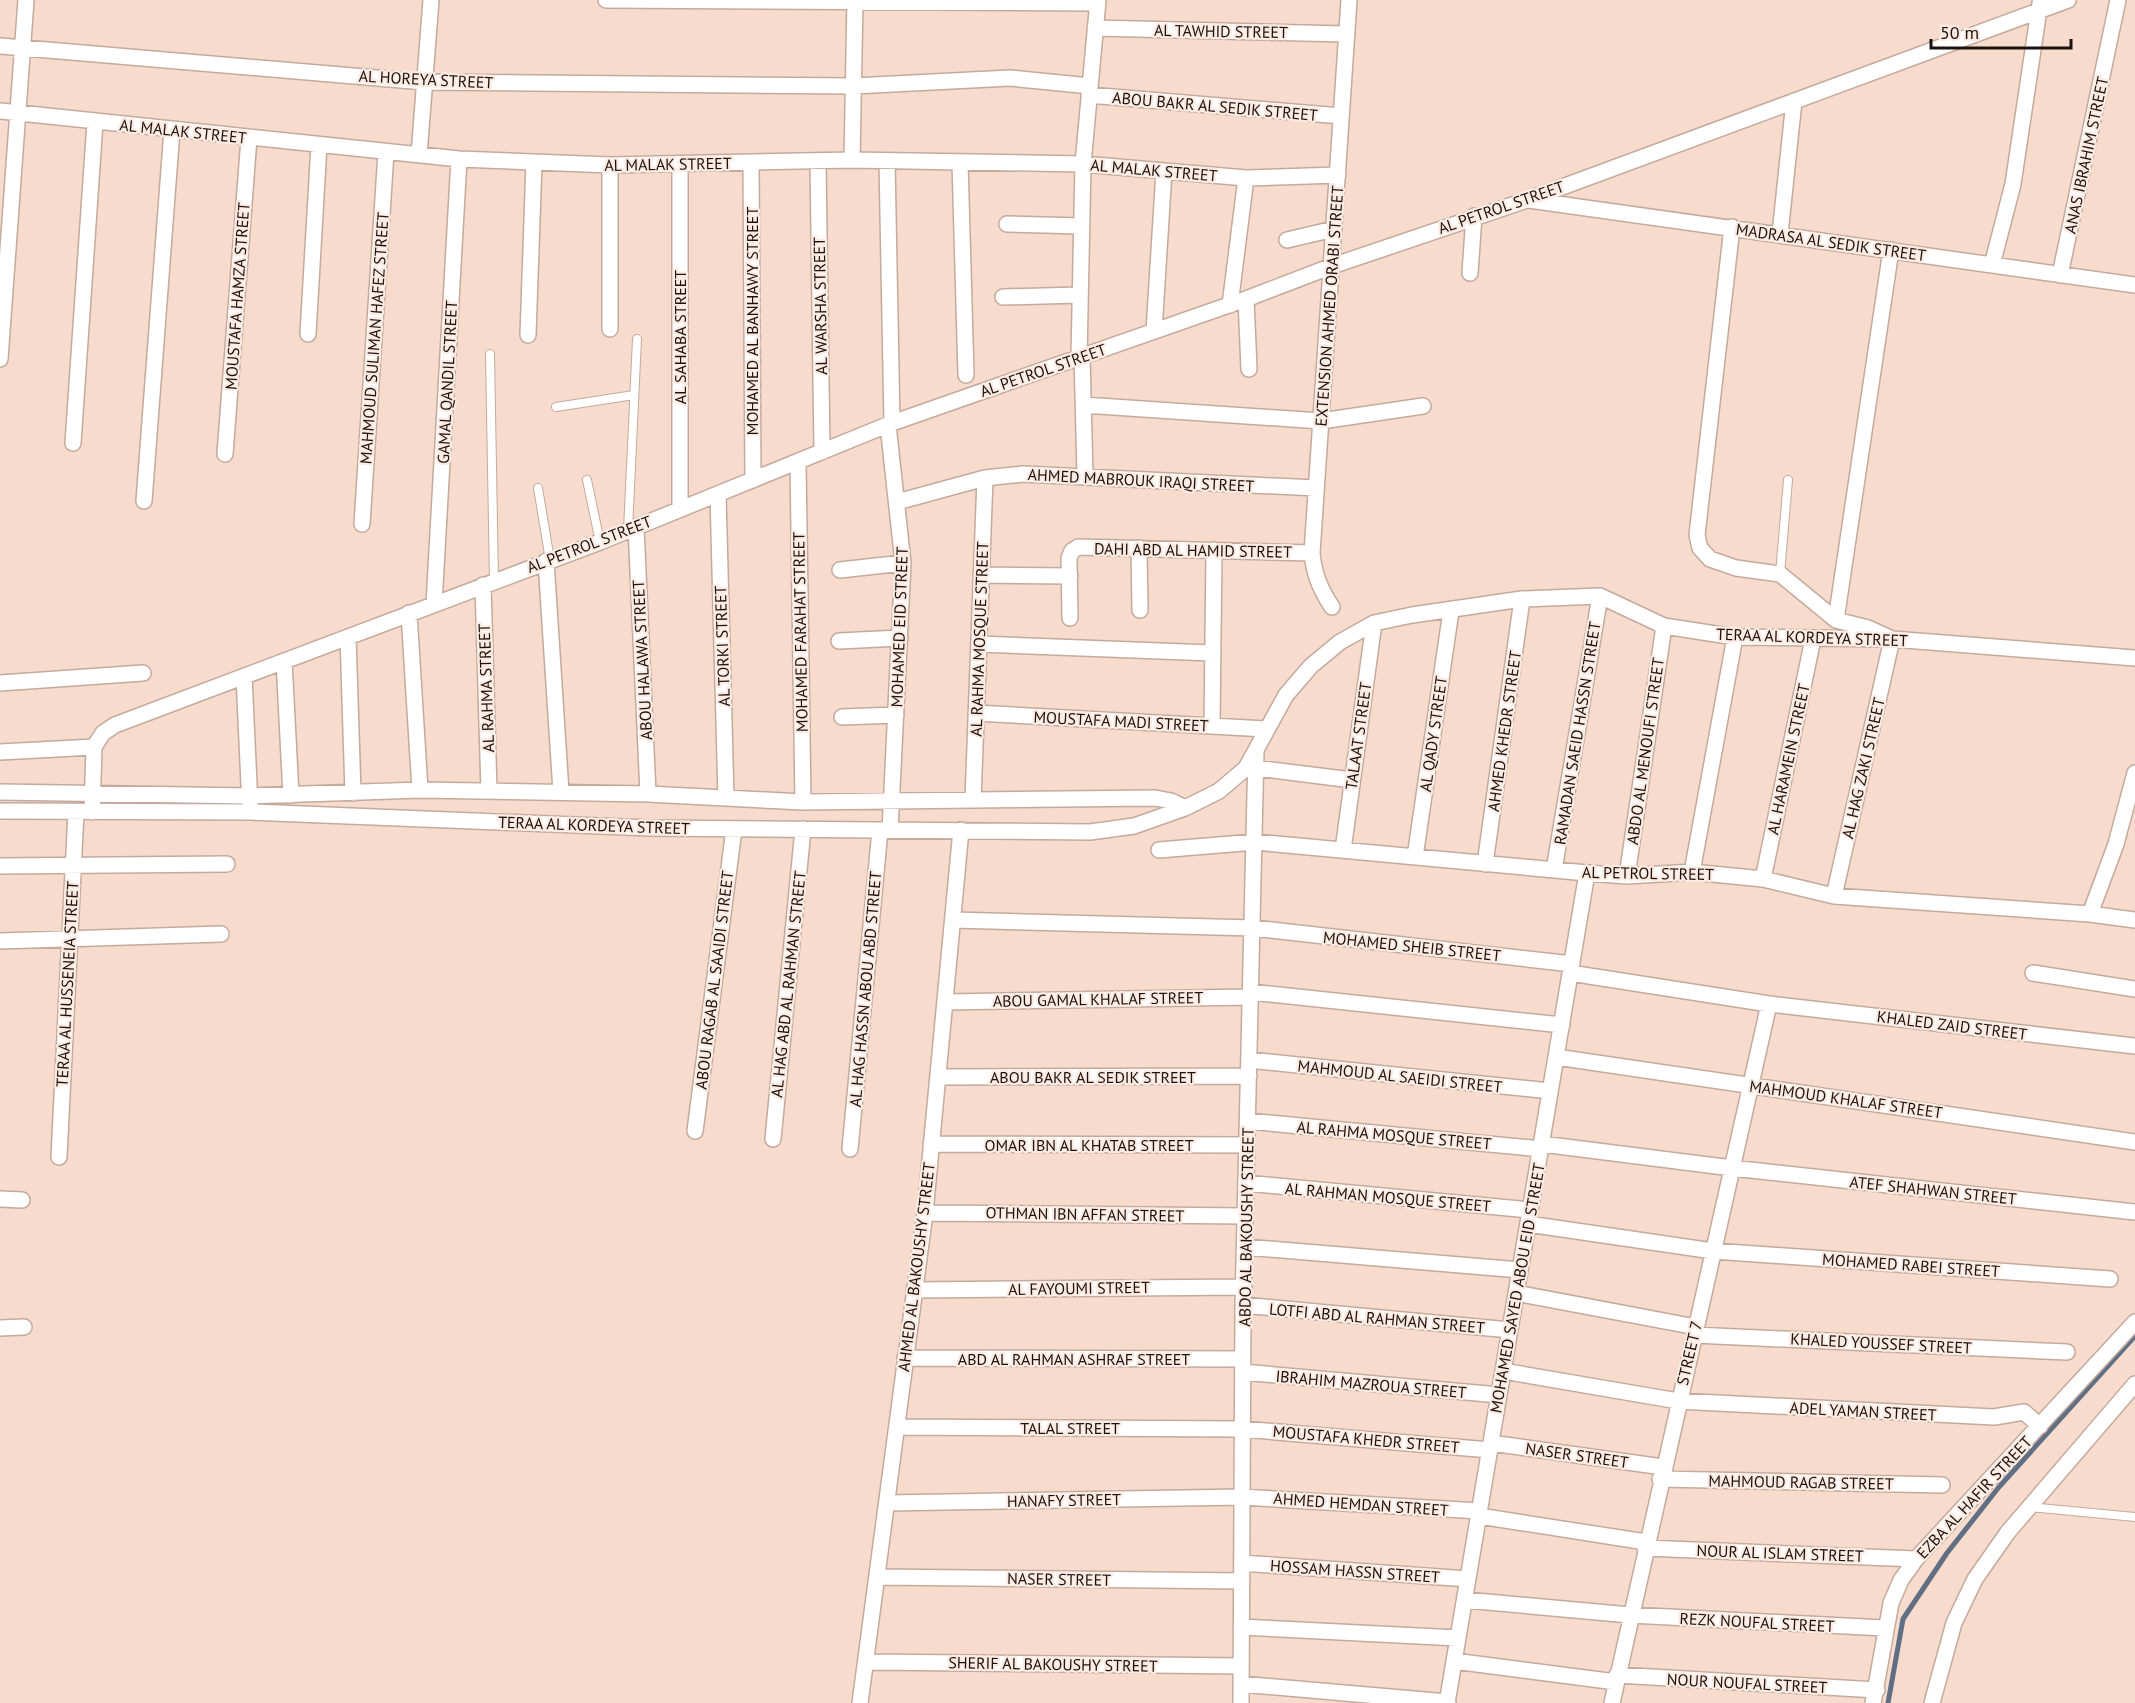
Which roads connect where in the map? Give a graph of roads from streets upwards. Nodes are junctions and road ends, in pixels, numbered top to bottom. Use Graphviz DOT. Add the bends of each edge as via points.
graph roads {
  1 [pos="26,0"];
  2 [pos="431,0"];
  3 [pos="606,0"];
  4 [pos="1348,0"];
  5 [pos="2068,0"];
  6 [pos="2118,0"];
  7 [pos="855,1"];
  8 [pos="1098,2"];
  9 [pos="2040,6"];
  10 [pos="1095,28"];
  11 [pos="1347,34"];
  12 [pos="0,46"];
  13 [pos="22,48"];
  14 [pos="424,82"];
  15 [pos="854,86"];
  16 [pos="1089,91"];
  17 [pos="1794,101"];
  18 [pos="0,111"];
  19 [pos="17,112"];
  20 [pos="1341,116"];
  21 [pos="95,122"];
  22 [pos="172,130"];
  23 [pos="249,138"];
  24 [pos="319,145"];
  25 [pos="386,152"];
  26 [pos="419,155"];
  27 [pos="459,159"];
  28 [pos="852,160"];
  29 [pos="818,161"];
  30 [pos="887,161"];
  31 [pos="534,162"];
  32 [pos="960,162"];
  33 [pos="751,163"];
  34 [pos="1083,164"];
  35 [pos="610,165"];
  36 [pos="680,165"];
  37 [pos="1164,171"];
  38 [pos="1338,175"];
  39 [pos="1246,178"];
  40 [pos="1527,200"];
  41 [pos="1474,216"];
  42 [pos="1007,224"];
  43 [pos="1081,226"];
  44 [pos="1732,227"];
  45 [pos="1334,229"];
  46 [pos="1780,234"];
  47 [pos="1287,240"];
  48 [pos="1892,250"];
  49 [pos="1992,265"];
  50 [pos="1332,266"];
  51 [pos="1470,273"];
  52 [pos="2060,275"];
  53 [pos="2135,285"];
  54 [pos="1080,295"];
  55 [pos="1004,297"];
  56 [pos="1246,299"];
  57 [pos="1230,305"];
  58 [pos="610,329"];
  59 [pos="1154,331"];
  60 [pos="308,334"];
  61 [pos="528,335"];
  62 [pos="1081,357"];
  63 [pos="0,359"];
  64 [pos="1249,369"];
  65 [pos="966,375"];
  66 [pos="1084,405"];
  67 [pos="1423,406"];
  68 [pos="1321,421"];
  69 [pos="890,424"];
  70 [pos="73,443"];
  71 [pos="822,452"];
  72 [pos="225,454"];
  73 [pos="798,462"];
  74 [pos="1085,475"];
  75 [pos="985,478"];
  76 [pos="753,480"];
  77 [pos="1316,488"];
  78 [pos="718,494"];
  79 [pos="144,501"];
  80 [pos="897,502"];
  81 [pos="680,509"];
  82 [pos="362,524"];
  83 [pos="632,528"];
  84 [pos="1139,548"];
  85 [pos="1214,550"];
  86 [pos="1312,553"];
  87 [pos="548,560"];
  88 [pos="903,563"];
  89 [pos="840,570"];
  90 [pos="981,575"];
  91 [pos="1070,576"];
  92 [pos="489,583"];
  93 [pos="1600,596"];
  94 [pos="1522,599"];
  95 [pos="434,604"];
  96 [pos="1332,607"];
  97 [pos="1140,610"];
  98 [pos="1450,611"];
  99 [pos="409,614"];
  100 [pos="1070,618"];
  101 [pos="1836,620"];
  102 [pos="1374,623"];
  103 [pos="1664,626"];
  104 [pos="348,637"];
  105 [pos="1735,637"];
  106 [pos="900,638"];
  107 [pos="1813,639"];
  108 [pos="1892,639"];
  109 [pos="839,641"];
  110 [pos="979,644"];
  111 [pos="1212,653"];
  112 [pos="2135,658"];
  113 [pos="284,661"];
  114 [pos="143,673"];
  115 [pos="244,676"];
  116 [pos="0,684"];
  117 [pos="976,713"];
  118 [pos="896,715"];
  119 [pos="842,717"];
  120 [pos="1212,726"];
  121 [pos="1266,729"];
  122 [pos="94,747"];
  123 [pos="1256,751"];
  124 [pos="0,752"];
  125 [pos="1256,768"];
  126 [pos="2135,773"];
  127 [pos="1352,780"];
  128 [pos="420,790"];
  129 [pos="489,791"];
  130 [pos="0,792"];
  131 [pos="561,792"];
  132 [pos="92,793"];
  133 [pos="353,793"];
  134 [pos="648,794"];
  135 [pos="291,795"];
  136 [pos="250,796"];
  137 [pos="726,798"];
  138 [pos="973,800"];
  139 [pos="891,801"];
  140 [pos="802,802"];
  141 [pos="1185,808"];
  142 [pos="0,811"];
  143 [pos="76,812"];
  144 [pos="92,812"];
  145 [pos="251,812"];
  146 [pos="734,829"];
  147 [pos="803,829"];
  148 [pos="885,830"];
  149 [pos="961,830"];
  150 [pos="1255,842"];
  151 [pos="1158,850"];
  152 [pos="1343,850"];
  153 [pos="1415,857"];
  154 [pos="227,864"];
  155 [pos="1485,864"];
  156 [pos="73,865"];
  157 [pos="0,866"];
  158 [pos="1554,870"];
  159 [pos="1587,873"];
  160 [pos="1692,873"];
  161 [pos="1627,876"];
  162 [pos="1763,879"];
  163 [pos="1834,896"];
  164 [pos="2090,914"];
  165 [pos="952,920"];
  166 [pos="2135,920"];
  167 [pos="1253,928"];
  168 [pos="221,934"];
  169 [pos="69,939"];
  170 [pos="0,941"];
  171 [pos="1571,968"];
  172 [pos="2033,973"];
  173 [pos="2135,988"];
  174 [pos="1251,995"];
  175 [pos="945,1002"];
  176 [pos="1769,1004"];
  177 [pos="1562,1025"];
  178 [pos="2135,1046"];
  179 [pos="1556,1057"];
  180 [pos="1249,1060"];
  181 [pos="1249,1076"];
  182 [pos="938,1077"];
  183 [pos="1750,1086"];
  184 [pos="1550,1091"];
  185 [pos="1248,1121"];
  186 [pos="694,1131"];
  187 [pos="773,1139"];
  188 [pos="2135,1142"];
  189 [pos="931,1144"];
  190 [pos="1247,1146"];
  191 [pos="1541,1146"];
  192 [pos="850,1149"];
  193 [pos="58,1157"];
  194 [pos="1732,1168"];
  195 [pos="1246,1184"];
  196 [pos="0,1199"];
  197 [pos="22,1200"];
  198 [pos="2135,1212"];
  199 [pos="925,1213"];
  200 [pos="1245,1216"];
  201 [pos="1529,1217"];
  202 [pos="1245,1247"];
  203 [pos="1713,1251"];
  204 [pos="1520,1270"];
  205 [pos="2110,1279"];
  206 [pos="1244,1287"];
  207 [pos="914,1290"];
  208 [pos="1516,1293"];
  209 [pos="1244,1305"];
  210 [pos="2135,1322"];
  211 [pos="24,1327"];
  212 [pos="0,1328"];
  213 [pos="1510,1330"];
  214 [pos="1695,1331"];
  215 [pos="2067,1352"];
  216 [pos="905,1358"];
  217 [pos="1243,1366"];
  218 [pos="1503,1371"];
  219 [pos="2135,1384"];
  220 [pos="1499,1395"];
  221 [pos="1678,1401"];
  222 [pos="2040,1426"];
  223 [pos="897,1427"];
  224 [pos="1242,1429"];
  225 [pos="1490,1447"];
  226 [pos="1662,1473"];
  227 [pos="1942,1485"];
  228 [pos="1242,1497"];
  229 [pos="887,1503"];
  230 [pos="1479,1514"];
  231 [pos="1645,1545"];
  232 [pos="1916,1559"];
  233 [pos="1242,1563"];
  234 [pos="877,1577"];
  235 [pos="1468,1579"];
  236 [pos="1242,1581"];
  237 [pos="1465,1600"];
  238 [pos="1630,1616"];
  239 [pos="1241,1627"];
  240 [pos="1884,1628"];
  241 [pos="1458,1638"];
  242 [pos="1454,1661"];
  243 [pos="866,1662"];
  244 [pos="1241,1666"];
  245 [pos="1617,1678"];
  246 [pos="1241,1684"];
  247 [pos="1875,1697"];
  248 [pos="1448,1702"];
  249 [pos="860,1703"];
  250 [pos="1241,1703"];
  251 [pos="1612,1703"];
  252 [pos="1932,1703"];
  1 -- 13 [label="street"];
  2 -- 14 [label="street"];
  3 -- 7 [label="street"];
  4 -- 11 [label="street, EXTENSION AHMED ORABI STREET"];
  5 -- 9 [label="street, AL PETROL STREET"];
  6 -- 52 [label="street, ANAS IBRAHIM STREET"];
  7 -- 8 [label="street"];
  7 -- 15 [label="street"];
  8 -- 10 [label="street"];
  9 -- 17 [label="street, AL PETROL STREET"];
  9 -- 49 [label="street" via="2013,183"];
  10 -- 11 [label="street, AL TAWHID STREET"];
  10 -- 16 [label="street"];
  11 -- 20 [label="street, EXTENSION AHMED ORABI STREET"];
  12 -- 13 [label="street, AL HOREYA STREET"];
  13 -- 14 [label="street, AL HOREYA STREET"];
  13 -- 19 [label="street"];
  14 -- 15 [label="street, AL HOREYA STREET"];
  14 -- 26 [label="street"];
  15 -- 16 [label="street, AL HOREYA STREET" via="1010,78"];
  15 -- 28 [label="street"];
  16 -- 20 [label="street, ABOU BAKR AL SEDIK STREET"];
  16 -- 34 [label="street"];
  17 -- 40 [label="street, AL PETROL STREET"];
  17 -- 46 [label="street"];
  18 -- 19 [label="street, AL MALAK STREET"];
  19 -- 21 [label="street, AL MALAK STREET"];
  19 -- 63 [label="street"];
  20 -- 38 [label="street, EXTENSION AHMED ORABI STREET"];
  21 -- 22 [label="street, AL MALAK STREET"];
  21 -- 70 [label="street"];
  22 -- 23 [label="street, AL MALAK STREET"];
  22 -- 79 [label="street"];
  23 -- 24 [label="street, AL MALAK STREET"];
  23 -- 72 [label="street, MOUSTAFA HAMZA STREET"];
  24 -- 25 [label="street, AL MALAK STREET"];
  24 -- 60 [label="street"];
  25 -- 26 [label="street, AL MALAK STREET"];
  25 -- 82 [label="street, MAHMOUD SULIMAN HAFEZ STREET"];
  26 -- 27 [label="street, AL MALAK STREET"];
  27 -- 31 [label="street, AL MALAK STREET"];
  27 -- 95 [label="street, GAMAL QANDIL STREET"];
  28 -- 29 [label="street, AL MALAK STREET"];
  28 -- 30 [label="street, AL MALAK STREET"];
  29 -- 33 [label="street, AL MALAK STREET"];
  29 -- 71 [label="street, AL WARSHA STREET"];
  30 -- 32 [label="street, AL MALAK STREET"];
  30 -- 69 [label="street, MOHAMED EID STREET"];
  31 -- 35 [label="street, AL MALAK STREET"];
  31 -- 61 [label="street"];
  32 -- 34 [label="street, AL MALAK STREET"];
  32 -- 65 [label="street"];
  33 -- 36 [label="street, AL MALAK STREET"];
  33 -- 76 [label="street, MOHAMED AL BANHAWY STREET"];
  34 -- 37 [label="street, AL MALAK STREET"];
  34 -- 43 [label="street"];
  35 -- 36 [label="street, AL MALAK STREET"];
  35 -- 58 [label="street"];
  36 -- 81 [label="street, AL SAHABA STREET"];
  37 -- 39 [label="street, AL MALAK STREET"];
  37 -- 59 [label="street"];
  38 -- 39 [label="street, AL MALAK STREET"];
  38 -- 45 [label="street, EXTENSION AHMED ORABI STREET"];
  39 -- 57 [label="street"];
  40 -- 41 [label="street, AL PETROL STREET"];
  40 -- 44 [label="street, MADRASA AL SEDIK STREET"];
  41 -- 50 [label="street, AL PETROL STREET"];
  41 -- 51 [label="street"];
  42 -- 43 [label="street"];
  43 -- 54 [label="street"];
  44 -- 46 [label="street, MADRASA AL SEDIK STREET"];
  44 -- 101 [label="street" via="1697,535 1700,548 1710,559 1736,568 1780,574"];
  45 -- 47 [label="street"];
  45 -- 50 [label="street, EXTENSION AHMED ORABI STREET"];
  46 -- 48 [label="street, MADRASA AL SEDIK STREET"];
  48 -- 49 [label="street, MADRASA AL SEDIK STREET"];
  48 -- 101 [label="street"];
  49 -- 52 [label="street, MADRASA AL SEDIK STREET"];
  50 -- 56 [label="street, AL PETROL STREET"];
  50 -- 68 [label="street, EXTENSION AHMED ORABI STREET"];
  52 -- 53 [label="street, MADRASA AL SEDIK STREET"];
  54 -- 55 [label="street"];
  54 -- 62 [label="street"];
  56 -- 57 [label="street, AL PETROL STREET"];
  56 -- 64 [label="street"];
  57 -- 59 [label="street, AL PETROL STREET"];
  59 -- 62 [label="street, AL PETROL STREET"];
  62 -- 66 [label="street"];
  62 -- 69 [label="street, AL PETROL STREET"];
  66 -- 68 [label="street"];
  66 -- 74 [label="street"];
  67 -- 68 [label="street"];
  68 -- 77 [label="street, EXTENSION AHMED ORABI STREET"];
  69 -- 71 [label="street, AL PETROL STREET"];
  69 -- 80 [label="street, MOHAMED EID STREET"];
  71 -- 73 [label="street, AL PETROL STREET"];
  73 -- 76 [label="street, AL PETROL STREET"];
  73 -- 140 [label="street, MOHAMED FARAHAT STREET"];
  74 -- 75 [label="street, AHMED MABROUK IRAQI STREET"];
  74 -- 77 [label="street, AHMED MABROUK IRAQI STREET"];
  75 -- 80 [label="street, AHMED MABROUK IRAQI STREET"];
  75 -- 90 [label="street, AL RAHMA MOSQUE STREET"];
  76 -- 78 [label="street, AL PETROL STREET"];
  77 -- 86 [label="street, EXTENSION AHMED ORABI STREET"];
  78 -- 81 [label="street, AL PETROL STREET"];
  78 -- 137 [label="street, AL TORKI STREET"];
  80 -- 88 [label="street, MOHAMED EID STREET"];
  81 -- 83 [label="street, AL PETROL STREET"];
  83 -- 87 [label="street, AL PETROL STREET"];
  83 -- 134 [label="street, ABOU HALAWA STREET"];
  84 -- 85 [label="street, DAHI ABD AL HAMID STREET"];
  84 -- 91 [label="street, DAHI ABD AL HAMID STREET" via="1075,548 1069,558"];
  84 -- 97 [label="street"];
  85 -- 86 [label="street, DAHI ABD AL HAMID STREET"];
  85 -- 111 [label="street"];
  86 -- 96 [label="street, EXTENSION AHMED ORABI STREET" via="1321,591"];
  87 -- 92 [label="street, AL PETROL STREET"];
  87 -- 131 [label="street"];
  88 -- 89 [label="street"];
  88 -- 106 [label="street, MOHAMED EID STREET"];
  90 -- 91 [label="street"];
  90 -- 110 [label="street, AL RAHMA MOSQUE STREET"];
  91 -- 100 [label="street, DAHI ABD AL HAMID STREET"];
  92 -- 95 [label="street, AL PETROL STREET"];
  92 -- 129 [label="street, AL RAHMA STREET"];
  93 -- 94 [label="street, TERAA AL KORDEYA STREET"];
  93 -- 103 [label="street, TERAA AL KORDEYA STREET"];
  93 -- 158 [label="street, RAMADAN SAEID HASSN STREET"];
  94 -- 98 [label="street, TERAA AL KORDEYA STREET"];
  94 -- 155 [label="street, AHMED KHEDR STREET"];
  95 -- 99 [label="street, AL PETROL STREET"];
  98 -- 102 [label="street, TERAA AL KORDEYA STREET"];
  98 -- 153 [label="street, AL QADY STREET"];
  99 -- 104 [label="street, AL PETROL STREET"];
  99 -- 128 [label="street"];
  101 -- 108 [label="street"];
  102 -- 121 [label="street, TERAA AL KORDEYA STREET" via="1340,642 1311,666 1286,695"];
  102 -- 127 [label="street, TALAAT STREET"];
  103 -- 105 [label="street, TERAA AL KORDEYA STREET"];
  103 -- 161 [label="street, ABDO AL MENOUFI STREET"];
  104 -- 113 [label="street, AL PETROL STREET"];
  104 -- 133 [label="street"];
  105 -- 107 [label="street, TERAA AL KORDEYA STREET"];
  105 -- 160 [label="street"];
  106 -- 109 [label="street"];
  106 -- 118 [label="street, MOHAMED EID STREET"];
  107 -- 108 [label="street, TERAA AL KORDEYA STREET"];
  107 -- 162 [label="street, AL HARAMEIN STREET"];
  108 -- 112 [label="street, TERAA AL KORDEYA STREET"];
  108 -- 163 [label="street, AL HAG ZAKI STREET"];
  110 -- 111 [label="street"];
  110 -- 117 [label="street, AL RAHMA MOSQUE STREET"];
  111 -- 120 [label="street"];
  113 -- 115 [label="street, AL PETROL STREET"];
  113 -- 135 [label="street"];
  114 -- 116 [label="street"];
  115 -- 122 [label="street, AL PETROL STREET" via="115,725 103,732"];
  115 -- 136 [label="street"];
  117 -- 120 [label="street, MOUSTAFA MADI STREET"];
  117 -- 138 [label="street, AL RAHMA MOSQUE STREET"];
  118 -- 119 [label="street"];
  118 -- 139 [label="street, MOHAMED EID STREET"];
  120 -- 121 [label="street, MOUSTAFA MADI STREET"];
  121 -- 123 [label="street, TERAA AL KORDEYA STREET"];
  122 -- 124 [label="street"];
  122 -- 132 [label="street"];
  123 -- 125 [label="street, ABDO AL BAKOUSHY STREET"];
  123 -- 141 [label="street, TERAA AL KORDEYA STREET" via="1246,768 1219,791"];
  125 -- 127 [label="street"];
  125 -- 150 [label="street, ABDO AL BAKOUSHY STREET"];
  126 -- 164 [label="street" via="2116,844"];
  127 -- 152 [label="street, TALAAT STREET"];
  128 -- 129 [label="street, TERAA AL KORDEYA STREET"];
  128 -- 133 [label="street, TERAA AL KORDEYA STREET"];
  129 -- 131 [label="street, TERAA AL KORDEYA STREET"];
  130 -- 132 [label="street, TERAA AL KORDEYA STREET"];
  131 -- 134 [label="street, TERAA AL KORDEYA STREET"];
  132 -- 136 [label="street, TERAA AL KORDEYA STREET"];
  132 -- 144 [label="street"];
  133 -- 135 [label="street, TERAA AL KORDEYA STREET"];
  134 -- 137 [label="street, TERAA AL KORDEYA STREET"];
  135 -- 136 [label="street, TERAA AL KORDEYA STREET"];
  136 -- 145 [label="street"];
  137 -- 140 [label="street, TERAA AL KORDEYA STREET"];
  138 -- 139 [label="street, TERAA AL KORDEYA STREET"];
  138 -- 141 [label="street, TERAA AL KORDEYA STREET" via="1155,798"];
  139 -- 140 [label="street, TERAA AL KORDEYA STREET"];
  139 -- 148 [label="street, MOHAMED EID STREET"];
  141 -- 149 [label="street, TERAA AL KORDEYA STREET" via="1134,826 1090,832"];
  142 -- 143 [label="street, TERAA AL KORDEYA STREET"];
  143 -- 144 [label="street, TERAA AL KORDEYA STREET"];
  143 -- 156 [label="street, TERAA AL HUSSENEIA STREET"];
  144 -- 145 [label="street, TERAA AL KORDEYA STREET"];
  145 -- 146 [label="street, TERAA AL KORDEYA STREET"];
  146 -- 147 [label="street, TERAA AL KORDEYA STREET"];
  146 -- 186 [label="street, ABOU RAGAB AL SAAIDI STREET"];
  147 -- 148 [label="street, TERAA AL KORDEYA STREET"];
  147 -- 187 [label="street, AL HAG ABD AL RAHMAN STREET"];
  148 -- 149 [label="street, TERAA AL KORDEYA STREET"];
  148 -- 192 [label="street, AL HAG HASSN ABOU ABD STREET"];
  149 -- 165 [label="street, AHMED AL BAKOUSHY STREET"];
  150 -- 151 [label="street, AL PETROL STREET"];
  150 -- 152 [label="street, AL PETROL STREET"];
  150 -- 167 [label="street, ABDO AL BAKOUSHY STREET"];
  152 -- 153 [label="street, AL PETROL STREET"];
  153 -- 155 [label="street, AL PETROL STREET"];
  154 -- 156 [label="street"];
  155 -- 158 [label="street, AL PETROL STREET"];
  156 -- 157 [label="street"];
  156 -- 169 [label="street, TERAA AL HUSSENEIA STREET"];
  158 -- 159 [label="street, AL PETROL STREET"];
  159 -- 161 [label="street, AL PETROL STREET"];
  159 -- 171 [label="street, MOHAMED SAYED ABOU EID STREET"];
  160 -- 161 [label="street, AL PETROL STREET"];
  160 -- 162 [label="street, AL PETROL STREET"];
  162 -- 163 [label="street, AL PETROL STREET"];
  163 -- 164 [label="street, AL PETROL STREET"];
  164 -- 166 [label="street, AL PETROL STREET"];
  165 -- 167 [label="street, MOHAMED SHEIB STREET"];
  165 -- 175 [label="street, AHMED AL BAKOUSHY STREET"];
  167 -- 171 [label="street, MOHAMED SHEIB STREET"];
  167 -- 174 [label="street, ABDO AL BAKOUSHY STREET"];
  168 -- 169 [label="street"];
  169 -- 170 [label="street"];
  169 -- 193 [label="street, TERAA AL HUSSENEIA STREET"];
  171 -- 176 [label="street, MOHAMED SHEIB STREET"];
  171 -- 177 [label="street, MOHAMED SAYED ABOU EID STREET"];
  172 -- 173 [label="street"];
  174 -- 175 [label="street, ABOU GAMAL KHALAF STREET"];
  174 -- 177 [label="street, ABOU GAMAL KHALAF STREET"];
  174 -- 180 [label="street, ABDO AL BAKOUSHY STREET"];
  175 -- 182 [label="street, AHMED AL BAKOUSHY STREET"];
  176 -- 178 [label="street, KHALED ZAID STREET"];
  176 -- 183 [label="street, STREET 7"];
  177 -- 179 [label="street, MOHAMED SAYED ABOU EID STREET"];
  179 -- 183 [label="street, MAHMOUD KHALAF STREET"];
  179 -- 184 [label="street, MOHAMED SAYED ABOU EID STREET"];
  180 -- 181 [label="street, ABDO AL BAKOUSHY STREET"];
  180 -- 184 [label="street, MAHMOUD AL SAEIDI STREET"];
  181 -- 182 [label="street, ABOU BAKR AL SEDIK STREET"];
  181 -- 185 [label="street, ABDO AL BAKOUSHY STREET"];
  182 -- 189 [label="street, AHMED AL BAKOUSHY STREET"];
  183 -- 188 [label="street, MAHMOUD KHALAF STREET"];
  183 -- 194 [label="street, STREET 7"];
  184 -- 191 [label="street, MOHAMED SAYED ABOU EID STREET"];
  185 -- 190 [label="street, ABDO AL BAKOUSHY STREET"];
  185 -- 191 [label="street, AL RAHMA MOSQUE STREET"];
  189 -- 190 [label="street, OMAR IBN AL KHATAB STREET"];
  189 -- 199 [label="street, AHMED AL BAKOUSHY STREET"];
  190 -- 195 [label="street, ABDO AL BAKOUSHY STREET"];
  191 -- 194 [label="street, AL RAHMA MOSQUE STREET"];
  191 -- 201 [label="street, MOHAMED SAYED ABOU EID STREET"];
  194 -- 198 [label="street, ATEF SHAHWAN STREET"];
  194 -- 203 [label="street, STREET 7"];
  195 -- 200 [label="street, ABDO AL BAKOUSHY STREET"];
  195 -- 201 [label="street, AL RAHMAN MOSQUE STREET"];
  196 -- 197 [label="street"];
  199 -- 200 [label="street, OTHMAN IBN AFFAN STREET"];
  199 -- 207 [label="street, AHMED AL BAKOUSHY STREET"];
  200 -- 202 [label="street, ABDO AL BAKOUSHY STREET"];
  201 -- 203 [label="street, AL RAHMAN MOSQUE STREET"];
  201 -- 204 [label="street, MOHAMED SAYED ABOU EID STREET"];
  202 -- 204 [label="street"];
  202 -- 206 [label="street, ABDO AL BAKOUSHY STREET"];
  203 -- 205 [label="street, MOHAMED RABEI STREET"];
  203 -- 214 [label="street, STREET 7"];
  204 -- 208 [label="street, MOHAMED SAYED ABOU EID STREET"];
  206 -- 207 [label="street, AL FAYOUMI STREET"];
  206 -- 209 [label="street, ABDO AL BAKOUSHY STREET"];
  207 -- 216 [label="street, AHMED AL BAKOUSHY STREET"];
  208 -- 213 [label="street, MOHAMED SAYED ABOU EID STREET"];
  208 -- 214 [label="street, KHALED YOUSSEF STREET"];
  209 -- 213 [label="street, LOTFI ABD AL RAHMAN STREET"];
  209 -- 217 [label="street, ABDO AL BAKOUSHY STREET"];
  210 -- 222 [label="street, EZBA AL HAFIR STREET"];
  211 -- 212 [label="street"];
  213 -- 218 [label="street, MOHAMED SAYED ABOU EID STREET"];
  214 -- 215 [label="street, KHALED YOUSSEF STREET"];
  214 -- 221 [label="street, STREET 7"];
  216 -- 217 [label="street, ABD AL RAHMAN ASHRAF STREET"];
  216 -- 223 [label="street, AHMED AL BAKOUSHY STREET"];
  217 -- 220 [label="street, IBRAHIM MAZROUA STREET"];
  217 -- 224 [label="street, ABDO AL BAKOUSHY STREET"];
  218 -- 220 [label="street, MOHAMED SAYED ABOU EID STREET"];
  218 -- 221 [label="street"];
  219 -- 252 [label="street" via="2030,1507 1975,1579 1954,1623"];
  220 -- 225 [label="street, MOHAMED SAYED ABOU EID STREET"];
  221 -- 222 [label="street, ADEL YAMAN STREET" via="1994,1417 2024,1412"];
  221 -- 226 [label="street, STREET 7"];
  222 -- 232 [label="street, EZBA AL HAFIR STREET"];
  223 -- 224 [label="street, TALAL STREET"];
  223 -- 229 [label="street, AHMED AL BAKOUSHY STREET"];
  224 -- 225 [label="street, MOUSTAFA KHEDR STREET"];
  224 -- 228 [label="street, ABDO AL BAKOUSHY STREET"];
  225 -- 226 [label="street, NASER STREET"];
  225 -- 230 [label="street, MOHAMED SAYED ABOU EID STREET"];
  226 -- 227 [label="street, MAHMOUD RAGAB STREET"];
  226 -- 231 [label="street, STREET 7"];
  228 -- 229 [label="street, HANAFY STREET"];
  228 -- 230 [label="street, AHMED HEMDAN STREET"];
  228 -- 233 [label="street, ABDO AL BAKOUSHY STREET"];
  229 -- 234 [label="street, AHMED AL BAKOUSHY STREET"];
  230 -- 231 [label="street, NOUR AL ISLAM STREET"];
  230 -- 235 [label="street, MOHAMED SAYED ABOU EID STREET"];
  231 -- 232 [label="street, NOUR AL ISLAM STREET"];
  231 -- 238 [label="street, STREET 7"];
  232 -- 240 [label="street, EZBA AL HAFIR STREET" via="1891,1604"];
  233 -- 235 [label="street, HOSSAM HASSN STREET"];
  233 -- 236 [label="street, ABDO AL BAKOUSHY STREET"];
  234 -- 236 [label="street, NASER STREET"];
  234 -- 243 [label="street, AHMED AL BAKOUSHY STREET"];
  235 -- 237 [label="street, MOHAMED SAYED ABOU EID STREET"];
  236 -- 239 [label="street, ABDO AL BAKOUSHY STREET"];
  237 -- 238 [label="street, REZK NOUFAL STREET"];
  237 -- 241 [label="street, MOHAMED SAYED ABOU EID STREET"];
  238 -- 240 [label="street, REZK NOUFAL STREET"];
  238 -- 245 [label="street, STREET 7"];
  239 -- 241 [label="street"];
  239 -- 244 [label="street, ABDO AL BAKOUSHY STREET"];
  240 -- 247 [label="street, EZBA AL HAFIR STREET"];
  241 -- 242 [label="street, MOHAMED SAYED ABOU EID STREET"];
  242 -- 245 [label="street, NOUR NOUFAL STREET"];
  242 -- 248 [label="street, MOHAMED SAYED ABOU EID STREET"];
  243 -- 244 [label="street, SHERIF AL BAKOUSHY STREET"];
  243 -- 249 [label="street, AHMED AL BAKOUSHY STREET"];
  244 -- 246 [label="street, ABDO AL BAKOUSHY STREET"];
  245 -- 247 [label="street, NOUR NOUFAL STREET"];
  245 -- 251 [label="street, STREET 7"];
  246 -- 248 [label="street"];
  246 -- 250 [label="street, ABDO AL BAKOUSHY STREET"];
}
